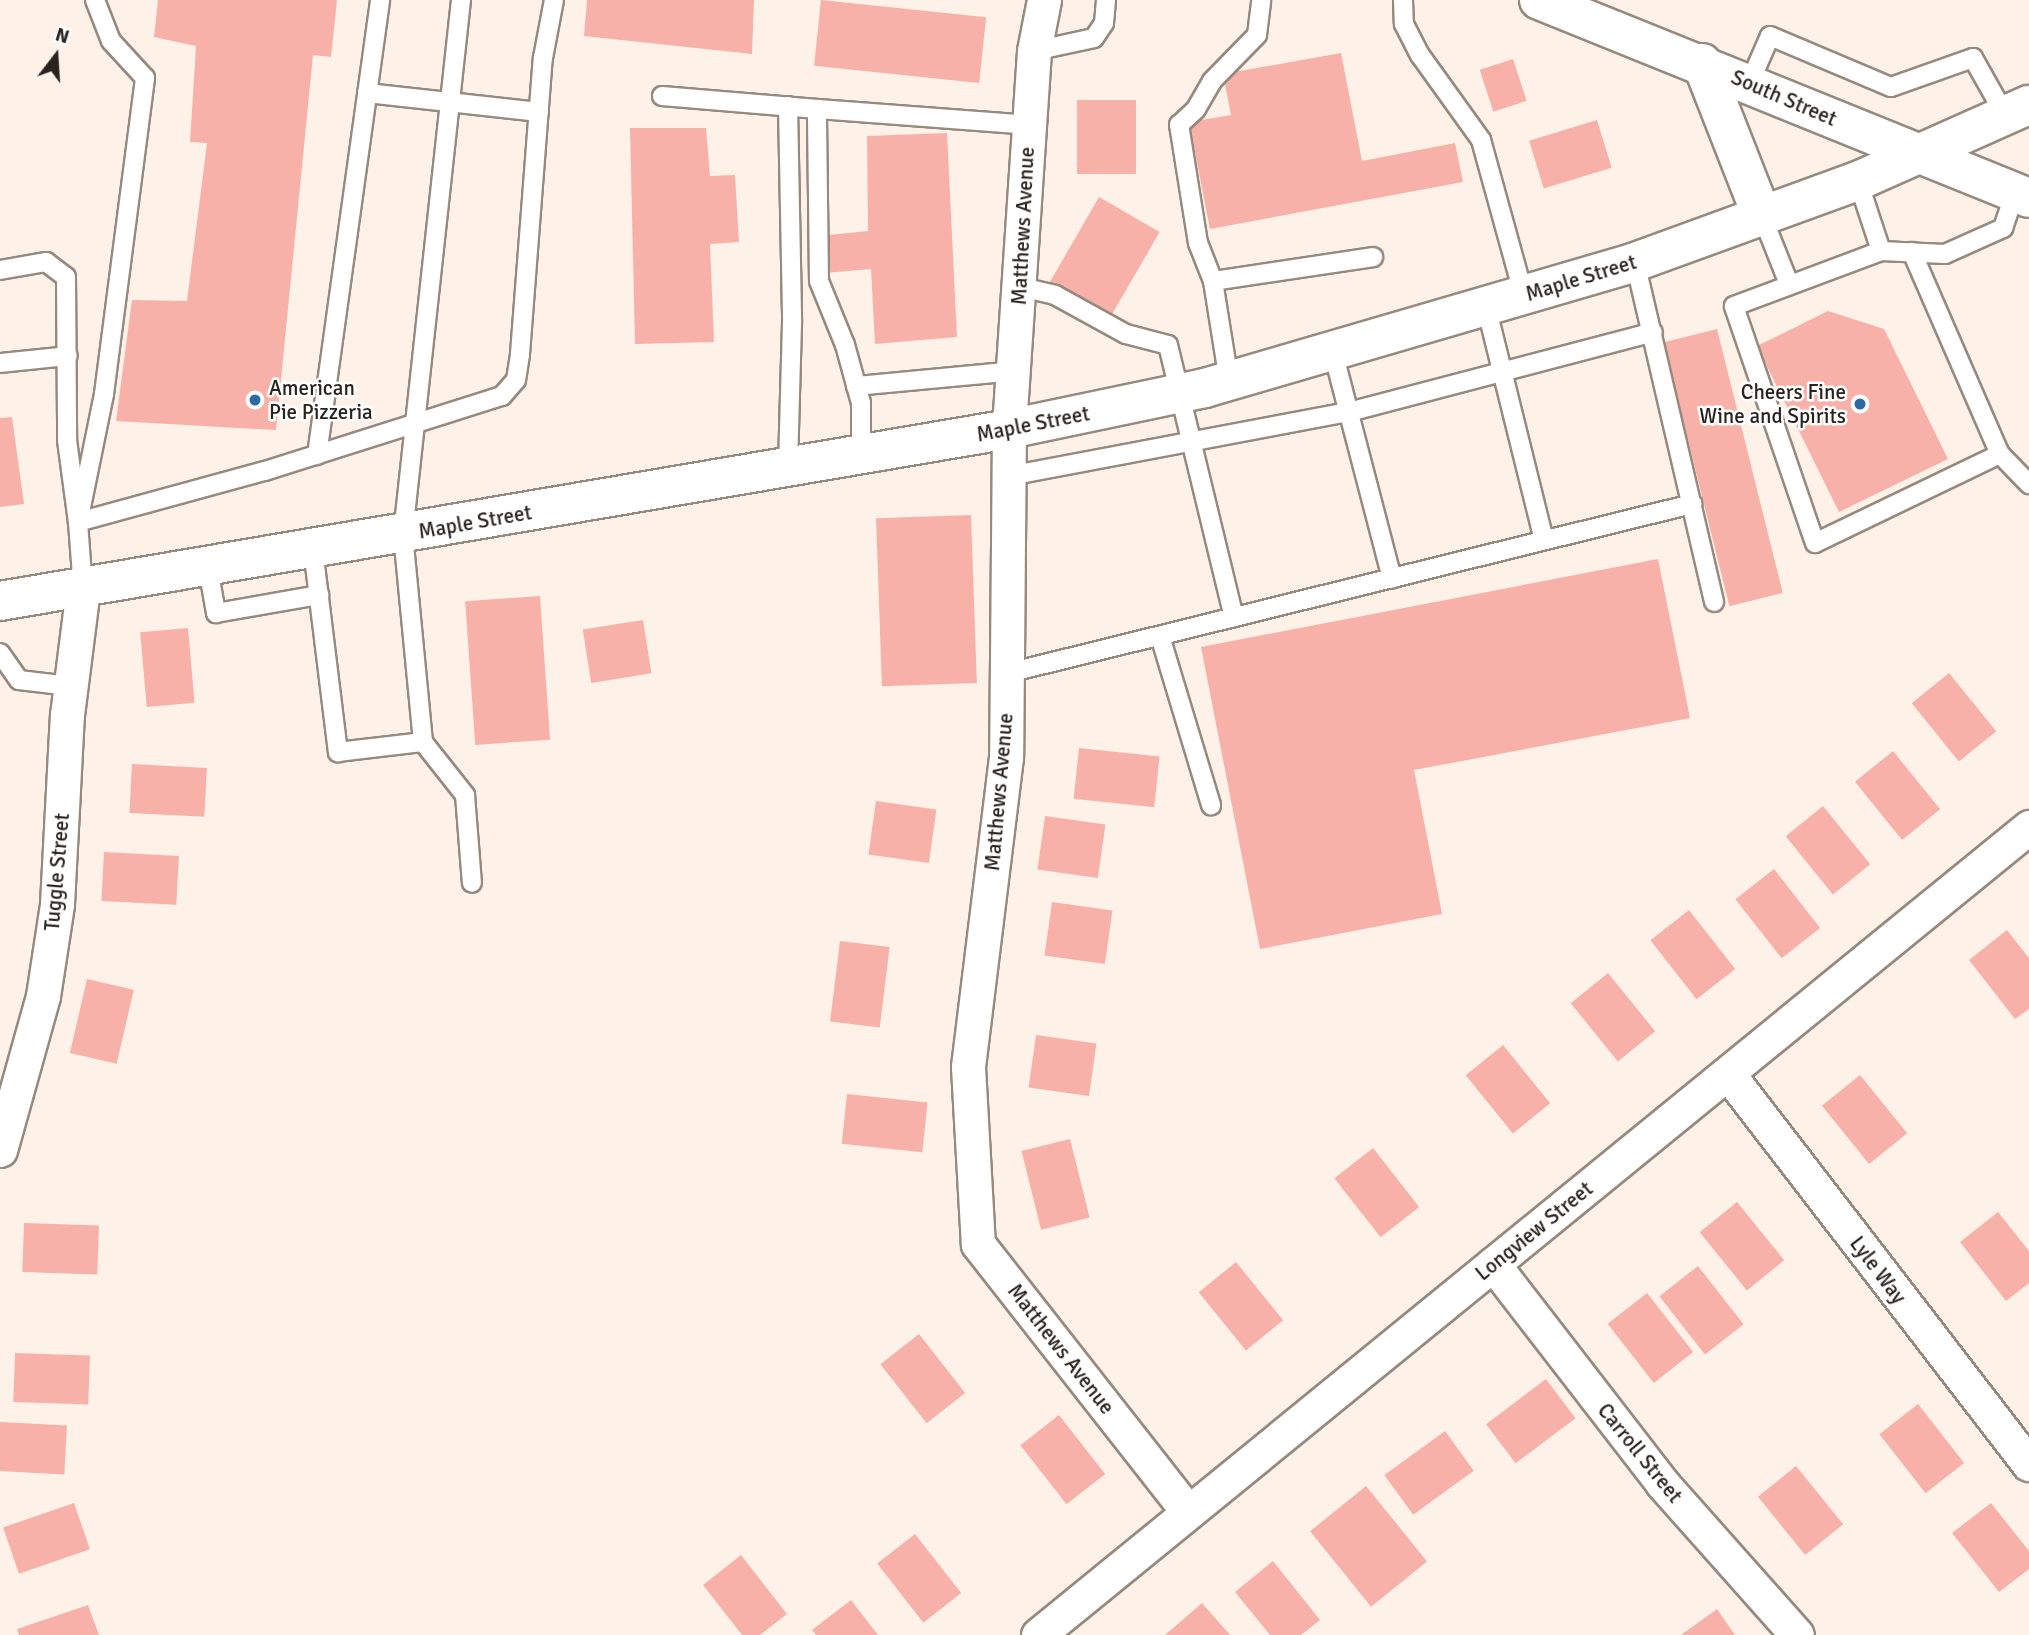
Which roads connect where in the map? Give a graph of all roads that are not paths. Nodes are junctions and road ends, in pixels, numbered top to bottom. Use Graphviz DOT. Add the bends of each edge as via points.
graph roads {
  1 [pos="95,0"];
  2 [pos="380,0"];
  3 [pos="461,0"];
  4 [pos="554,0"];
  5 [pos="1044,0"];
  6 [pos="1106,0"];
  7 [pos="1261,0"];
  8 [pos="1403,0"];
  9 [pos="1539,0"];
  10 [pos="1034,51"];
  11 [pos="1702,64"];
  12 [pos="1749,84"];
  13 [pos="367,93"];
  14 [pos="662,96"];
  15 [pos="449,102"];
  16 [pos="788,106"];
  17 [pos="817,109"];
  18 [pos="2017,110"];
  19 [pos="538,111"];
  20 [pos="1028,125"];
  21 [pos="1917,154"];
  22 [pos="1858,181"];
  23 [pos="2022,196"];
  24 [pos="1762,216"];
  25 [pos="1881,251"];
  26 [pos="1912,252"];
  27 [pos="1373,257"];
  28 [pos="1635,262"];
  29 [pos="0,270"];
  30 [pos="1213,281"];
  31 [pos="1789,284"];
  32 [pos="1021,287"];
  33 [pos="1524,296"];
  34 [pos="1486,306"];
  35 [pos="1653,332"];
  36 [pos="1333,352"];
  37 [pos="68,356"];
  38 [pos="0,363"];
  39 [pos="1014,371"];
  40 [pos="1503,372"];
  41 [pos="1229,382"];
  42 [pos="856,386"];
  43 [pos="1182,394"];
  44 [pos="1349,412"];
  45 [pos="413,426"];
  46 [pos="1009,429"];
  47 [pos="1194,444"];
  48 [pos="2000,454"];
  49 [pos="317,455"];
  50 [pos="861,455"];
  51 [pos="788,467"];
  52 [pos="1009,476"];
  53 [pos="2029,484"];
  54 [pos="1692,504"];
  55 [pos="78,522"];
  56 [pos="403,534"];
  57 [pos="1544,541"];
  58 [pos="313,549"];
  59 [pos="208,568"];
  60 [pos="1392,578"];
  61 [pos="83,589"];
  62 [pos="319,595"];
  63 [pos="0,601"];
  64 [pos="1714,602"];
  65 [pos="1234,617"];
  66 [pos="1160,636"];
  67 [pos="0,653"];
  68 [pos="1008,673"];
  69 [pos="71,686"];
  70 [pos="424,742"];
  71 [pos="1211,805"];
  72 [pos="2029,827"];
  73 [pos="472,883"];
  74 [pos="1729,1075"];
  75 [pos="0,1150"];
  76 [pos="1493,1264"];
  77 [pos="2029,1464"];
  78 [pos="1188,1511"];
  79 [pos="1038,1635"];
  80 [pos="1797,1635"];
  1 -- 55 [label="lane" via="111,41 145,78 104,394"];
  2 -- 13 [label="lane"];
  3 -- 15 [label="lane"];
  4 -- 19 [label="lane"];
  5 -- 10 [label="street, Matthews Avenue"];
  6 -- 10 [label="lane" via="1104,23 1094,38"];
  7 -- 30 [label="lane" via="1257,35 1212,81 1196,109 1179,125 1198,243"];
  8 -- 33 [label="lane" via="1404,24 1420,55 1480,140"];
  9 -- 11 [label="main road, South Street"];
  10 -- 20 [label="street, Matthews Avenue"];
  11 -- 12 [label="main road, South Street"];
  11 -- 24 [label="main road"];
  12 -- 18 [label="lane" via="1770,36 1891,87 1973,58"];
  12 -- 21 [label="main road, South Street"];
  13 -- 15 [label="lane"];
  13 -- 49 [label="lane"];
  14 -- 16 [label="lane"];
  15 -- 19 [label="lane"];
  15 -- 45 [label="lane"];
  16 -- 17 [label="lane"];
  16 -- 51 [label="lane" via="792,323"];
  17 -- 20 [label="lane"];
  17 -- 42 [label="lane" via="819,281"];
  18 -- 21 [label="main road, Maple Street"];
  19 -- 45 [label="lane" via="516,380 502,396"];
  20 -- 32 [label="street, Matthews Avenue"];
  21 -- 22 [label="main road, Maple Street"];
  21 -- 23 [label="main road, South Street"];
  22 -- 24 [label="main road, Maple Street"];
  22 -- 25 [label="lane"];
  23 -- 26 [label="lane" via="2003,228 1945,254"];
  24 -- 28 [label="main road, Maple Street"];
  24 -- 31 [label="lane"];
  25 -- 26 [label="lane"];
  25 -- 31 [label="lane"];
  26 -- 48 [label="lane"];
  27 -- 30 [label="lane"];
  28 -- 33 [label="main road, Maple Street"];
  28 -- 35 [label="lane"];
  29 -- 37 [label="lane" via="46,262 66,277"];
  30 -- 41 [label="lane"];
  31 -- 48 [label="lane" via="1734,306 1815,543"];
  32 -- 39 [label="street, Matthews Avenue"];
  32 -- 43 [label="lane" via="1055,295 1126,334 1168,345"];
  33 -- 34 [label="main road, Maple Street"];
  34 -- 36 [label="main road, Maple Street"];
  34 -- 40 [label="lane"];
  35 -- 40 [label="lane"];
  35 -- 54 [label="lane"];
  36 -- 41 [label="main road, Maple Street"];
  36 -- 44 [label="lane"];
  37 -- 38 [label="lane"];
  37 -- 55 [label="lane" via="67,440"];
  39 -- 42 [label="lane"];
  39 -- 46 [label="street, Matthews Avenue"];
  40 -- 44 [label="lane"];
  40 -- 57 [label="lane"];
  41 -- 43 [label="main road, Maple Street"];
  42 -- 50 [label="lane"];
  43 -- 46 [label="main road, Maple Street"];
  43 -- 47 [label="lane"];
  44 -- 47 [label="lane"];
  44 -- 60 [label="lane"];
  45 -- 49 [label="lane"];
  45 -- 56 [label="lane"];
  46 -- 50 [label="main road, Maple Street"];
  46 -- 52 [label="street, Matthews Avenue"];
  47 -- 52 [label="lane"];
  47 -- 65 [label="lane"];
  48 -- 53 [label="lane"];
  49 -- 55 [label="lane"];
  50 -- 51 [label="main road, Maple Street"];
  51 -- 56 [label="main road, Maple Street"];
  52 -- 68 [label="street, Matthews Avenue"];
  54 -- 57 [label="lane"];
  54 -- 64 [label="lane"];
  55 -- 61 [label="lane"];
  56 -- 58 [label="main road, Maple Street"];
  56 -- 70 [label="lane"];
  57 -- 60 [label="lane"];
  58 -- 59 [label="main road, Maple Street"];
  58 -- 62 [label="lane"];
  59 -- 61 [label="main road, Maple Street"];
  59 -- 62 [label="lane" via="216,613"];
  60 -- 65 [label="lane"];
  61 -- 63 [label="main road, Maple Street"];
  61 -- 69 [label="street, Tuggle Street"];
  62 -- 70 [label="lane" via="338,752"];
  65 -- 66 [label="lane"];
  66 -- 68 [label="lane"];
  66 -- 71 [label="lane"];
  67 -- 69 [label="lane" via="19,680"];
  68 -- 78 [label="street, Matthews Avenue" via="1006,757 968,1066 978,1244"];
  69 -- 75 [label="street, Tuggle Street" via="57,904 43,996"];
  70 -- 73 [label="lane" via="465,795"];
  72 -- 74 [label="street, Longview Street"];
  74 -- 76 [label="street, Longview Street"];
  74 -- 77 [label="street, Lyle Way"];
  76 -- 78 [label="street, Longview Street"];
  76 -- 80 [label="street, Carroll Street" via="1662,1483"];
  78 -- 79 [label="street, Longview Street"];
}
